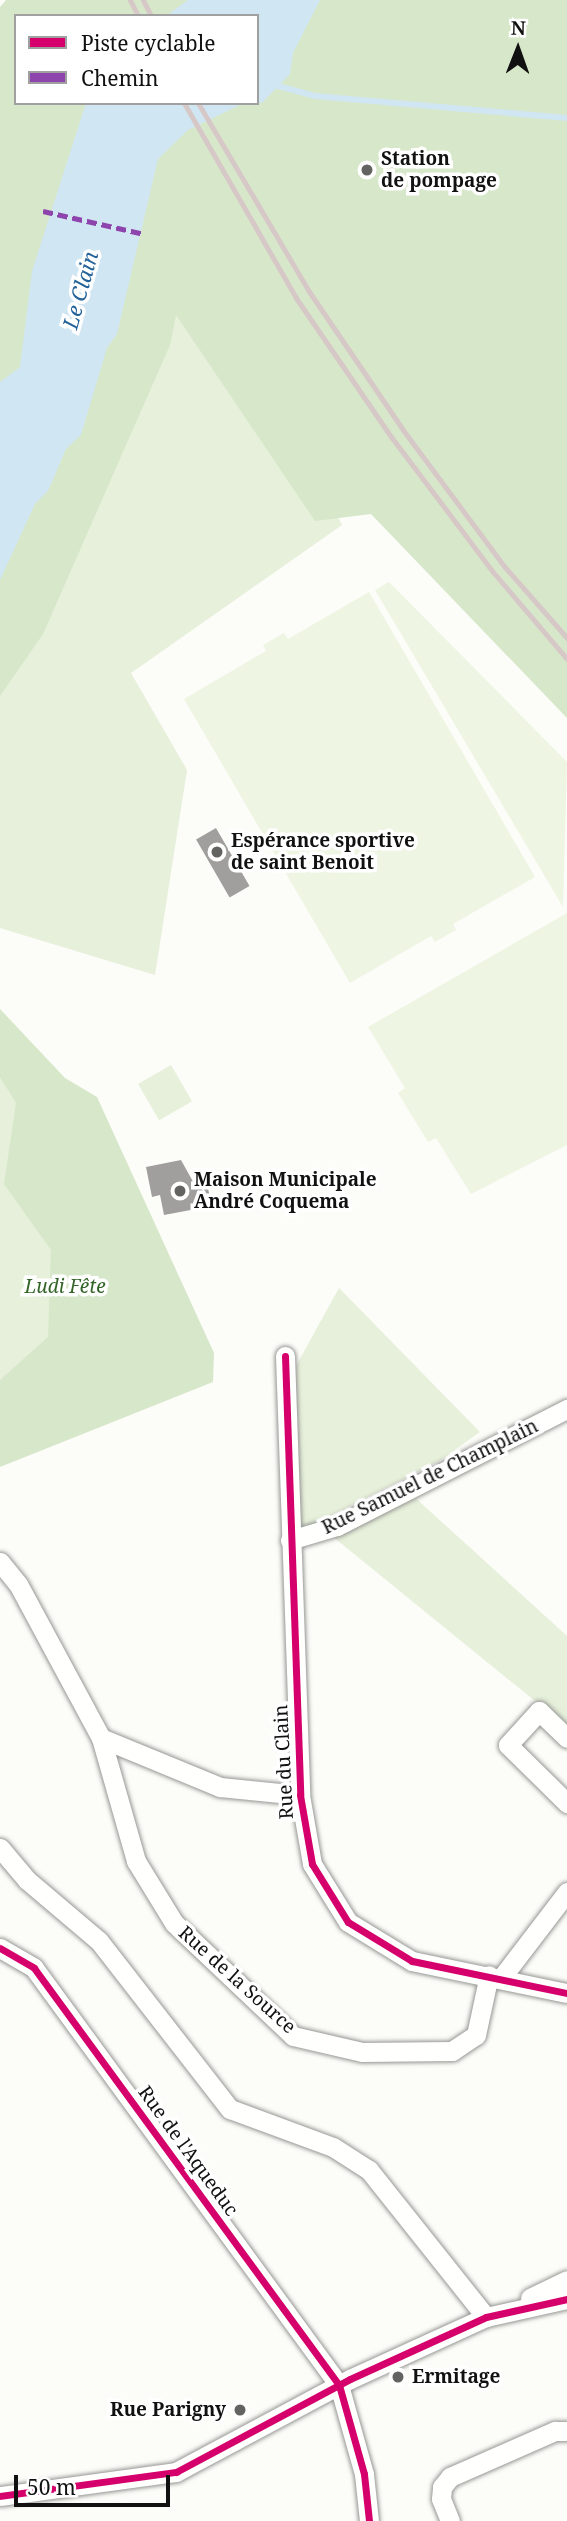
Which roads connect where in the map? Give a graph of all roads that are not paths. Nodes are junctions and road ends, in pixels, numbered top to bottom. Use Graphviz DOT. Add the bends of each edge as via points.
graph roads {
  1 [pos="285,1356"];
  2 [pos="567,1409"];
  3 [pos="290,1540"];
  4 [pos="0,1562"];
  5 [pos="100,1738"];
  6 [pos="567,1738"];
  7 [pos="300,1795"];
  8 [pos="567,1803"];
  9 [pos="0,1847"];
  10 [pos="567,1892"];
  11 [pos="0,1948"];
  12 [pos="496,1976"];
  13 [pos="567,1993"];
  14 [pos="567,2280"];
  15 [pos="567,2299"];
  16 [pos="505,2310"];
  17 [pos="486,2317"];
  18 [pos="339,2385"];
  19 [pos="567,2431"];
  20 [pos="0,2496"];
  21 [pos="369,2521"];
  22 [pos="450,2521"];
  1 -- 3 [label="street, Rue du Clain"];
  2 -- 3 [label="street, Rue Samuel de Champlain" via="337,1526"];
  3 -- 7 [label="street, Rue du Clain"];
  4 -- 5 [label="street, Rue de la Source" via="19,1584"];
  5 -- 7 [label="street" via="220,1787"];
  5 -- 12 [label="street, Rue de la Source" via="136,1861 174,1923 293,2036 362,2052 452,2050 476,2035"];
  6 -- 8 [label="street" via="539,1712 508,1745"];
  7 -- 12 [label="street, Rue du Clain" via="312,1864 348,1922 412,1961"];
  9 -- 17 [label="street" via="26,1880 99,1941 230,2109 333,2147 369,2170"];
  10 -- 12 [label="street"];
  11 -- 18 [label="street, Rue de l'Aqueduc" via="34,1968"];
  12 -- 13 [label="street, Rue du Clain"];
  14 -- 16 [label="street"];
  15 -- 16 [label="street"];
  16 -- 17 [label="street"];
  17 -- 18 [label="street"];
  18 -- 20 [label="street" via="176,2472"];
  18 -- 21 [label="street" via="364,2474"];
  19 -- 22 [label="street" via="555,2431 450,2477 442,2487"];
}
